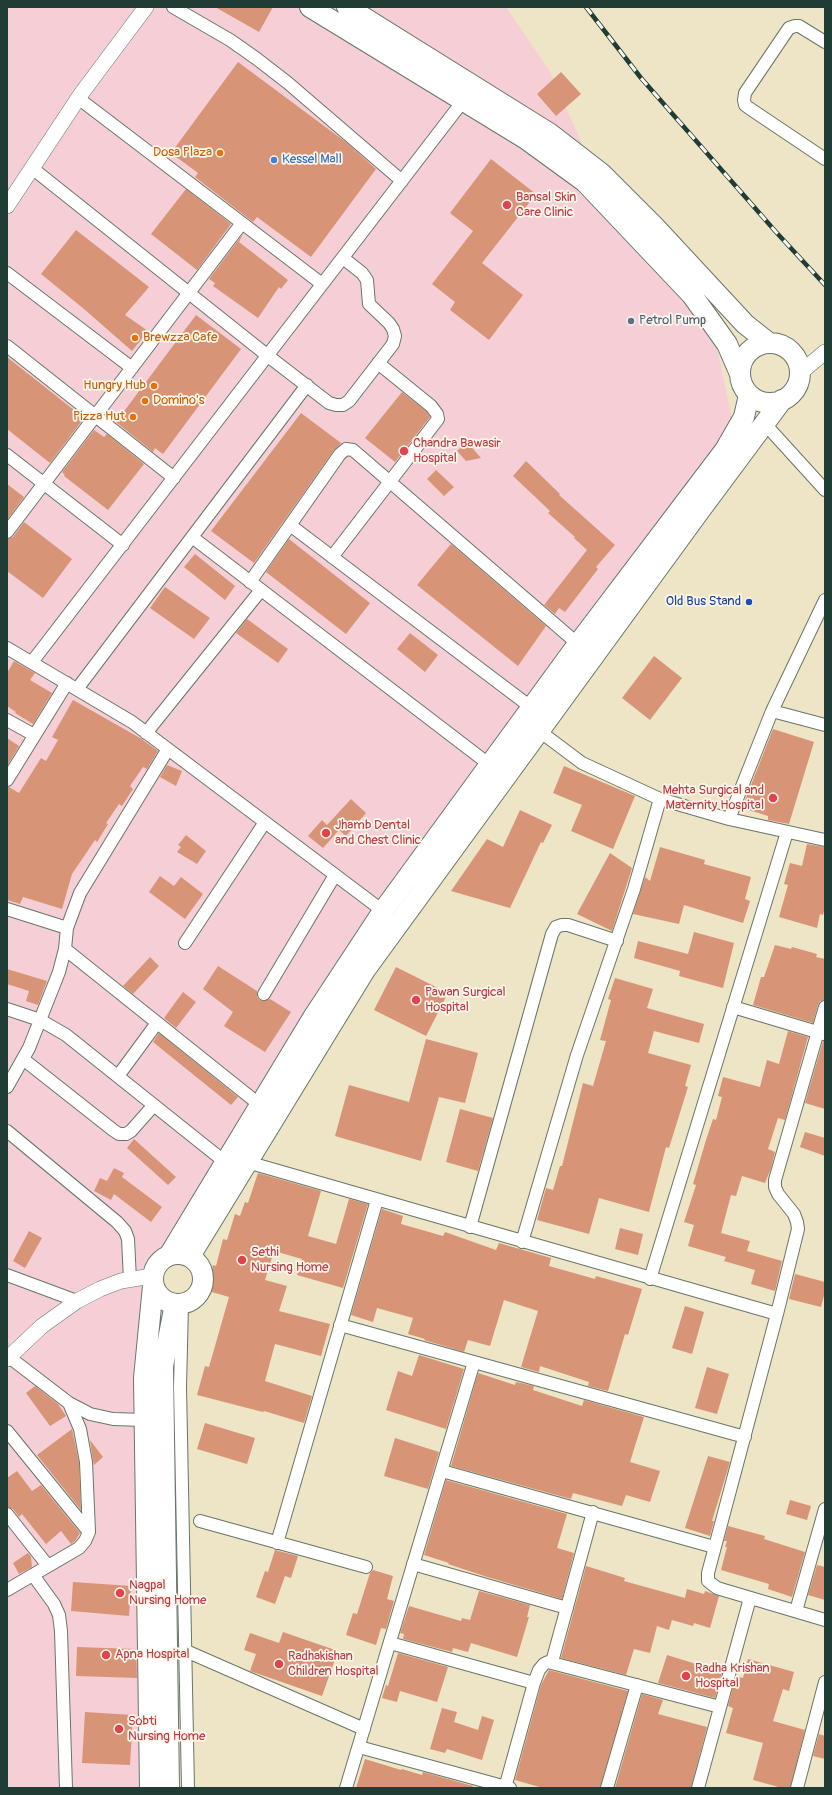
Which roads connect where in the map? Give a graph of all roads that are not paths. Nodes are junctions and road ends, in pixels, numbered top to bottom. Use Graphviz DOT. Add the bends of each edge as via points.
graph roads {
  1 [pos="146,7"];
  2 [pos="173,7"];
  3 [pos="310,7"];
  4 [pos="347,7"];
  5 [pos="825,42"];
  6 [pos="78,98"];
  7 [pos="463,101"];
  8 [pos="825,159"];
  9 [pos="32,168"];
  10 [pos="402,181"];
  11 [pos="7,206"];
  12 [pos="242,223"];
  13 [pos="343,258"];
  14 [pos="7,273"];
  15 [pos="322,284"];
  16 [pos="190,292"];
  17 [pos="770,343"];
  18 [pos="7,346"];
  19 [pos="825,352"];
  20 [pos="268,356"];
  21 [pos="378,363"];
  22 [pos="132,368"];
  23 [pos="800,373"];
  24 [pos="740,374"];
  25 [pos="307,386"];
  26 [pos="749,395"];
  27 [pos="782,400"];
  28 [pos="96,416"];
  29 [pos="765,424"];
  30 [pos="7,455"];
  31 [pos="174,478"];
  32 [pos="390,481"];
  33 [pos="45,483"];
  34 [pos="825,490"];
  35 [pos="290,525"];
  36 [pos="7,532"];
  37 [pos="192,537"];
  38 [pos="123,544"];
  39 [pos="332,557"];
  40 [pos="250,582"];
  41 [pos="261,590"];
  42 [pos="825,600"];
  43 [pos="578,644"];
  44 [pos="7,648"];
  45 [pos="32,662"];
  46 [pos="72,686"];
  47 [pos="772,711"];
  48 [pos="531,719"];
  49 [pos="7,720"];
  50 [pos="825,725"];
  51 [pos="146,733"];
  52 [pos="34,735"];
  53 [pos="168,749"];
  54 [pos="490,765"];
  55 [pos="7,780"];
  56 [pos="660,799"];
  57 [pos="729,819"];
  58 [pos="265,822"];
  59 [pos="788,832"];
  60 [pos="825,840"];
  61 [pos="335,875"];
  62 [pos="7,909"];
  63 [pos="383,911"];
  64 [pos="399,923"];
  65 [pos="67,928"];
  66 [pos="617,940"];
  67 [pos="185,943"];
  68 [pos="65,949"];
  69 [pos="264,994"];
  70 [pos="734,1007"];
  71 [pos="825,1007"];
  72 [pos="7,1009"];
  73 [pos="40,1020"];
  74 [pos="157,1022"];
  75 [pos="821,1033"];
  76 [pos="23,1059"];
  77 [pos="118,1076"];
  78 [pos="7,1088"];
  79 [pos="154,1105"];
  80 [pos="260,1105"];
  81 [pos="7,1131"];
  82 [pos="225,1162"];
  83 [pos="247,1162"];
  84 [pos="377,1200"];
  85 [pos="470,1227"];
  86 [pos="522,1242"];
  87 [pos="170,1254"];
  88 [pos="190,1256"];
  89 [pos="7,1275"];
  90 [pos="650,1278"];
  91 [pos="130,1280"];
  92 [pos="153,1281"];
  93 [pos="77,1301"];
  94 [pos="179,1304"];
  95 [pos="777,1314"];
  96 [pos="340,1325"];
  97 [pos="8,1358"];
  98 [pos="474,1362"];
  99 [pos="68,1403"];
  100 [pos="144,1420"];
  101 [pos="7,1431"];
  102 [pos="745,1437"];
  103 [pos="442,1471"];
  104 [pos="593,1512"];
  105 [pos="824,1513"];
  106 [pos="7,1514"];
  107 [pos="200,1521"];
  108 [pos="89,1532"];
  109 [pos="277,1543"];
  110 [pos="714,1547"];
  111 [pos="413,1564"];
  112 [pos="48,1566"];
  113 [pos="366,1567"];
  114 [pos="33,1575"];
  115 [pos="7,1590"];
  116 [pos="750,1598"];
  117 [pos="567,1608"];
  118 [pos="796,1611"];
  119 [pos="825,1620"];
  120 [pos="390,1643"];
  121 [pos="186,1651"];
  122 [pos="552,1662"];
  123 [pos="825,1682"];
  124 [pos="534,1683"];
  125 [pos="637,1685"];
  126 [pos="720,1707"];
  127 [pos="364,1729"];
  128 [pos="359,1747"];
  129 [pos="66,1788"];
  130 [pos="150,1788"];
  131 [pos="169,1788"];
  132 [pos="188,1788"];
  133 [pos="346,1788"];
  134 [pos="507,1788"];
  135 [pos="607,1788"];
  136 [pos="698,1788"];
  137 [pos="797,1788"];
  1 -- 6 [label="street"];
  2 -- 10 [label="street" via="257,58"];
  3 -- 7 [label="main road"];
  4 -- 17 [label="main road" via="549,133 602,174 745,324"];
  5 -- 8 [label="street" via="799,26 789,28 745,93 744,100 749,108"];
  6 -- 9 [label="street"];
  6 -- 12 [label="street"];
  7 -- 10 [label="street"];
  7 -- 24 [label="main road" via="526,139 585,182 692,296 727,344"];
  9 -- 11 [label="street"];
  9 -- 16 [label="street"];
  10 -- 13 [label="street"];
  12 -- 15 [label="street"];
  12 -- 16 [label="street"];
  13 -- 15 [label="street"];
  13 -- 21 [label="street" via="367,280 369,304 393,329 393,344"];
  14 -- 22 [label="street"];
  15 -- 20 [label="street"];
  16 -- 20 [label="street"];
  16 -- 22 [label="street"];
  17 -- 23 [label="main road" via="779,344 791,352 798,362"];
  17 -- 24 [label="main road" via="748,352"];
  18 -- 28 [label="street"];
  19 -- 23 [label="street"];
  20 -- 25 [label="street"];
  20 -- 31 [label="street"];
  21 -- 25 [label="street" via="349,401 343,405 329,403"];
  21 -- 32 [label="street" via="431,406 438,419"];
  22 -- 28 [label="street"];
  23 -- 27 [label="main road" via="798,385"];
  24 -- 26 [label="main road"];
  25 -- 37 [label="street"];
  26 -- 27 [label="main road" via="758,401 770,403"];
  26 -- 43 [label="main road" via="744,417 725,450"];
  27 -- 29 [label="main road"];
  28 -- 31 [label="street"];
  28 -- 33 [label="street"];
  29 -- 34 [label="street"];
  29 -- 48 [label="main road"];
  30 -- 33 [label="street"];
  31 -- 38 [label="street"];
  32 -- 35 [label="street" via="359,453 346,449"];
  32 -- 39 [label="street"];
  32 -- 43 [label="street"];
  33 -- 36 [label="street"];
  33 -- 38 [label="street"];
  35 -- 39 [label="street"];
  35 -- 40 [label="street"];
  37 -- 40 [label="street"];
  37 -- 46 [label="street"];
  38 -- 45 [label="street"];
  39 -- 48 [label="street"];
  40 -- 41 [label="street"];
  41 -- 51 [label="street"];
  41 -- 54 [label="street"];
  42 -- 47 [label="street"];
  43 -- 48 [label="main road"];
  44 -- 45 [label="street"];
  45 -- 46 [label="street"];
  46 -- 51 [label="street"];
  46 -- 52 [label="street"];
  47 -- 50 [label="street"];
  47 -- 57 [label="street"];
  48 -- 54 [label="main road"];
  48 -- 56 [label="street" via="582,763"];
  48 -- 64 [label="main road"];
  49 -- 52 [label="street"];
  51 -- 53 [label="street"];
  52 -- 55 [label="street"];
  53 -- 58 [label="street"];
  53 -- 65 [label="street" via="80,893"];
  54 -- 63 [label="main road"];
  56 -- 57 [label="street"];
  56 -- 66 [label="street"];
  57 -- 59 [label="street"];
  58 -- 61 [label="street"];
  58 -- 67 [label="street"];
  59 -- 60 [label="street"];
  59 -- 70 [label="street"];
  61 -- 63 [label="street"];
  61 -- 69 [label="street"];
  62 -- 65 [label="street"];
  63 -- 64 [label="street"];
  63 -- 80 [label="main road" via="314,1016"];
  64 -- 83 [label="main road" via="365,970"];
  65 -- 68 [label="street"];
  66 -- 85 [label="street" via="568,925 556,927 552,934"];
  66 -- 86 [label="street" via="577,1055"];
  68 -- 73 [label="street"];
  68 -- 74 [label="street"];
  70 -- 75 [label="street"];
  70 -- 90 [label="street"];
  71 -- 75 [label="street"];
  72 -- 73 [label="street"];
  73 -- 76 [label="street"];
  73 -- 77 [label="street" via="66,1035"];
  74 -- 77 [label="street"];
  74 -- 80 [label="street"];
  75 -- 95 [label="street" via="775,1180 778,1194 798,1222"];
  76 -- 78 [label="street"];
  76 -- 79 [label="street" via="120,1134 131,1131"];
  77 -- 79 [label="street"];
  79 -- 82 [label="street"];
  80 -- 82 [label="main road"];
  81 -- 91 [label="street" via="125,1231 128,1239"];
  82 -- 87 [label="main road"];
  83 -- 84 [label="street"];
  83 -- 88 [label="main road"];
  84 -- 85 [label="street"];
  84 -- 96 [label="street"];
  85 -- 86 [label="street"];
  86 -- 90 [label="street"];
  87 -- 88 [label="main road"];
  87 -- 92 [label="main road" via="155,1267"];
  88 -- 94 [label="main road" via="202,1271 203,1281 200,1291 194,1298"];
  89 -- 93 [label="street"];
  90 -- 95 [label="street"];
  91 -- 92 [label="street"];
  91 -- 93 [label="street" via="100,1289"];
  92 -- 94 [label="main road" via="158,1295 166,1301"];
  92 -- 100 [label="main road" via="144,1378"];
  93 -- 97 [label="street" via="42,1326"];
  94 -- 121 [label="street"];
  94 -- 131 [label="main road" via="163,1366"];
  95 -- 102 [label="street"];
  96 -- 98 [label="street"];
  96 -- 109 [label="street"];
  97 -- 99 [label="street"];
  98 -- 102 [label="street"];
  98 -- 103 [label="street"];
  99 -- 100 [label="street" via="90,1414 112,1419"];
  99 -- 108 [label="street" via="80,1429 86,1462"];
  100 -- 130 [label="main road"];
  101 -- 108 [label="street"];
  102 -- 110 [label="street"];
  103 -- 104 [label="street"];
  103 -- 111 [label="street"];
  104 -- 110 [label="street"];
  104 -- 117 [label="street"];
  105 -- 118 [label="street"];
  106 -- 112 [label="street"];
  107 -- 109 [label="street"];
  108 -- 112 [label="street" via="79,1548"];
  109 -- 113 [label="street"];
  110 -- 116 [label="street" via="708,1581 717,1588"];
  111 -- 117 [label="street"];
  111 -- 120 [label="street"];
  112 -- 114 [label="street"];
  114 -- 115 [label="street"];
  114 -- 129 [label="street" via="54,1604 62,1631"];
  116 -- 118 [label="street"];
  116 -- 126 [label="street"];
  117 -- 122 [label="street"];
  118 -- 119 [label="street"];
  120 -- 124 [label="street"];
  120 -- 127 [label="street"];
  121 -- 127 [label="street"];
  121 -- 132 [label="street"];
  122 -- 124 [label="street" via="544,1664"];
  122 -- 125 [label="street"];
  123 -- 137 [label="street"];
  124 -- 134 [label="street"];
  125 -- 126 [label="street"];
  125 -- 135 [label="street"];
  126 -- 136 [label="street"];
  127 -- 128 [label="street"];
  128 -- 133 [label="street"];
  128 -- 134 [label="street"];
}
